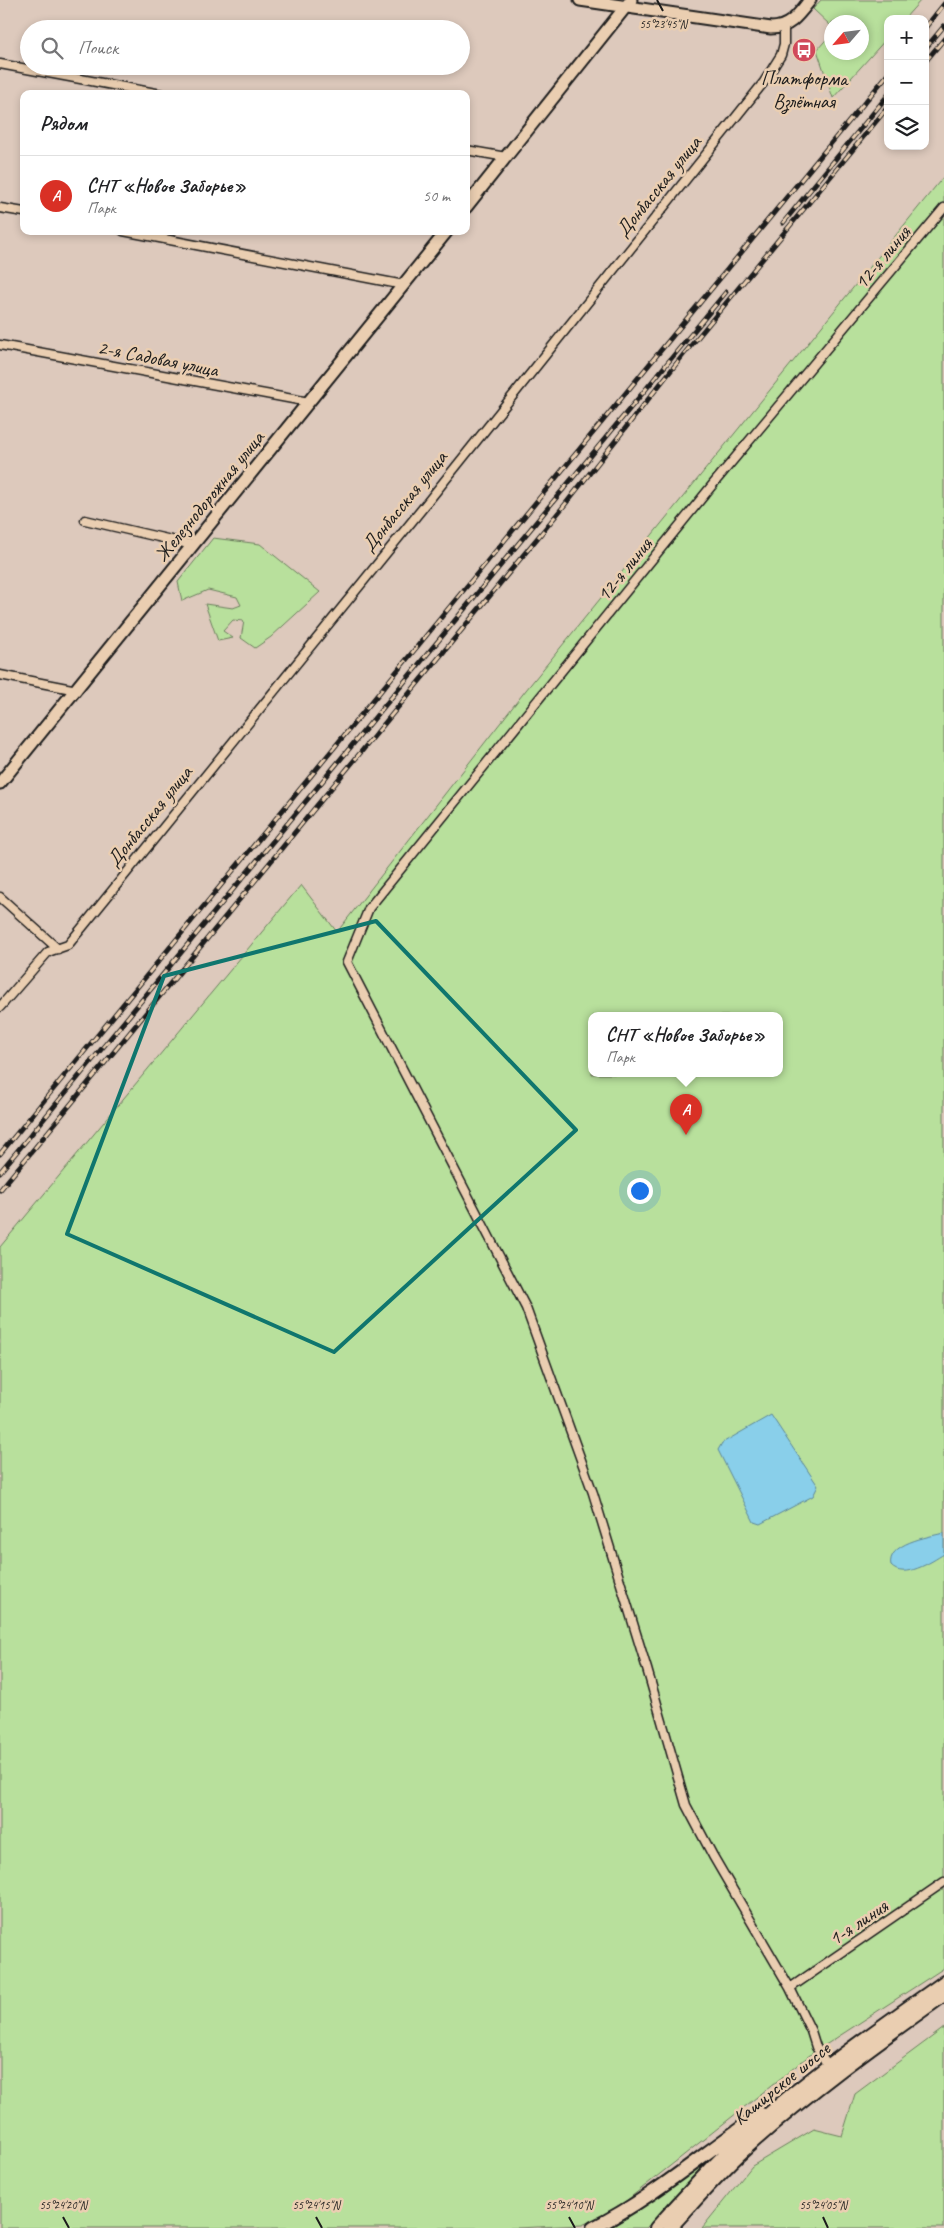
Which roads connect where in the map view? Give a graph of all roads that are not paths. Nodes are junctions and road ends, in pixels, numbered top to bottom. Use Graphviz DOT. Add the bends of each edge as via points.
graph roads {
  1 [pos="580,0"];
  2 [pos="810,0"];
  3 [pos="627,3"];
  4 [pos="784,26"];
  5 [pos="0,64"];
  6 [pos="20,68"];
  7 [pos="59,75"];
  8 [pos="140,90"];
  9 [pos="470,151"];
  10 [pos="506,157"];
  11 [pos="470,202"];
  12 [pos="0,208"];
  13 [pos="944,208"];
  14 [pos="20,211"];
  15 [pos="144,235"];
  16 [pos="443,235"];
  17 [pos="404,285"];
  18 [pos="0,344"];
  19 [pos="309,402"];
  20 [pos="85,520"];
  21 [pos="193,545"];
  22 [pos="0,676"];
  23 [pos="77,690"];
  24 [pos="0,783"];
  25 [pos="0,897"];
  26 [pos="58,949"];
  27 [pos="0,1007"];
  28 [pos="944,1882"];
  29 [pos="944,1982"];
  30 [pos="790,1988"];
  31 [pos="944,1996"];
  32 [pos="829,2067"];
  33 [pos="593,2228"];
  34 [pos="656,2228"];
  35 [pos="670,2228"];
  1 -- 3 [label="street"];
  2 -- 4 [label="street"];
  3 -- 4 [label="street" via="757,27"];
  3 -- 10 [label="street"];
  4 -- 26 [label="street, Донбасская улица" via="784,44 776,65 724,132 75,937"];
  5 -- 6 [label="street"];
  7 -- 8 [label="street"];
  9 -- 10 [label="street"];
  10 -- 11 [label="street"];
  12 -- 14 [label="street"];
  13 -- 30 [label="street, 12-я линия" via="714,483 369,908 347,962 526,1308 593,1493 686,1805"];
  15 -- 17 [label="street"];
  16 -- 17 [label="street, Железнодорожная улица"];
  17 -- 19 [label="street, Железнодорожная улица"];
  18 -- 19 [label="street, 2-я Садовая улица"];
  19 -- 21 [label="street, Железнодорожная улица"];
  20 -- 21 [label="street"];
  21 -- 23 [label="street, Железнодорожная улица"];
  22 -- 23 [label="street"];
  23 -- 24 [label="street, Железнодорожная улица"];
  25 -- 26 [label="street"];
  26 -- 27 [label="street, Донбасская улица" via="48,952"];
  28 -- 30 [label="street, 1-я линия"];
  29 -- 32 [label="main road, Каширское шоссе"];
  30 -- 32 [label="street" via="816,2047"];
  31 -- 35 [label="main road, Каширское шоссе" via="779,2120 742,2152"];
  32 -- 33 [label="main road" via="645,2197"];
  32 -- 34 [label="main road, Каширское шоссе" via="735,2145"];
}
